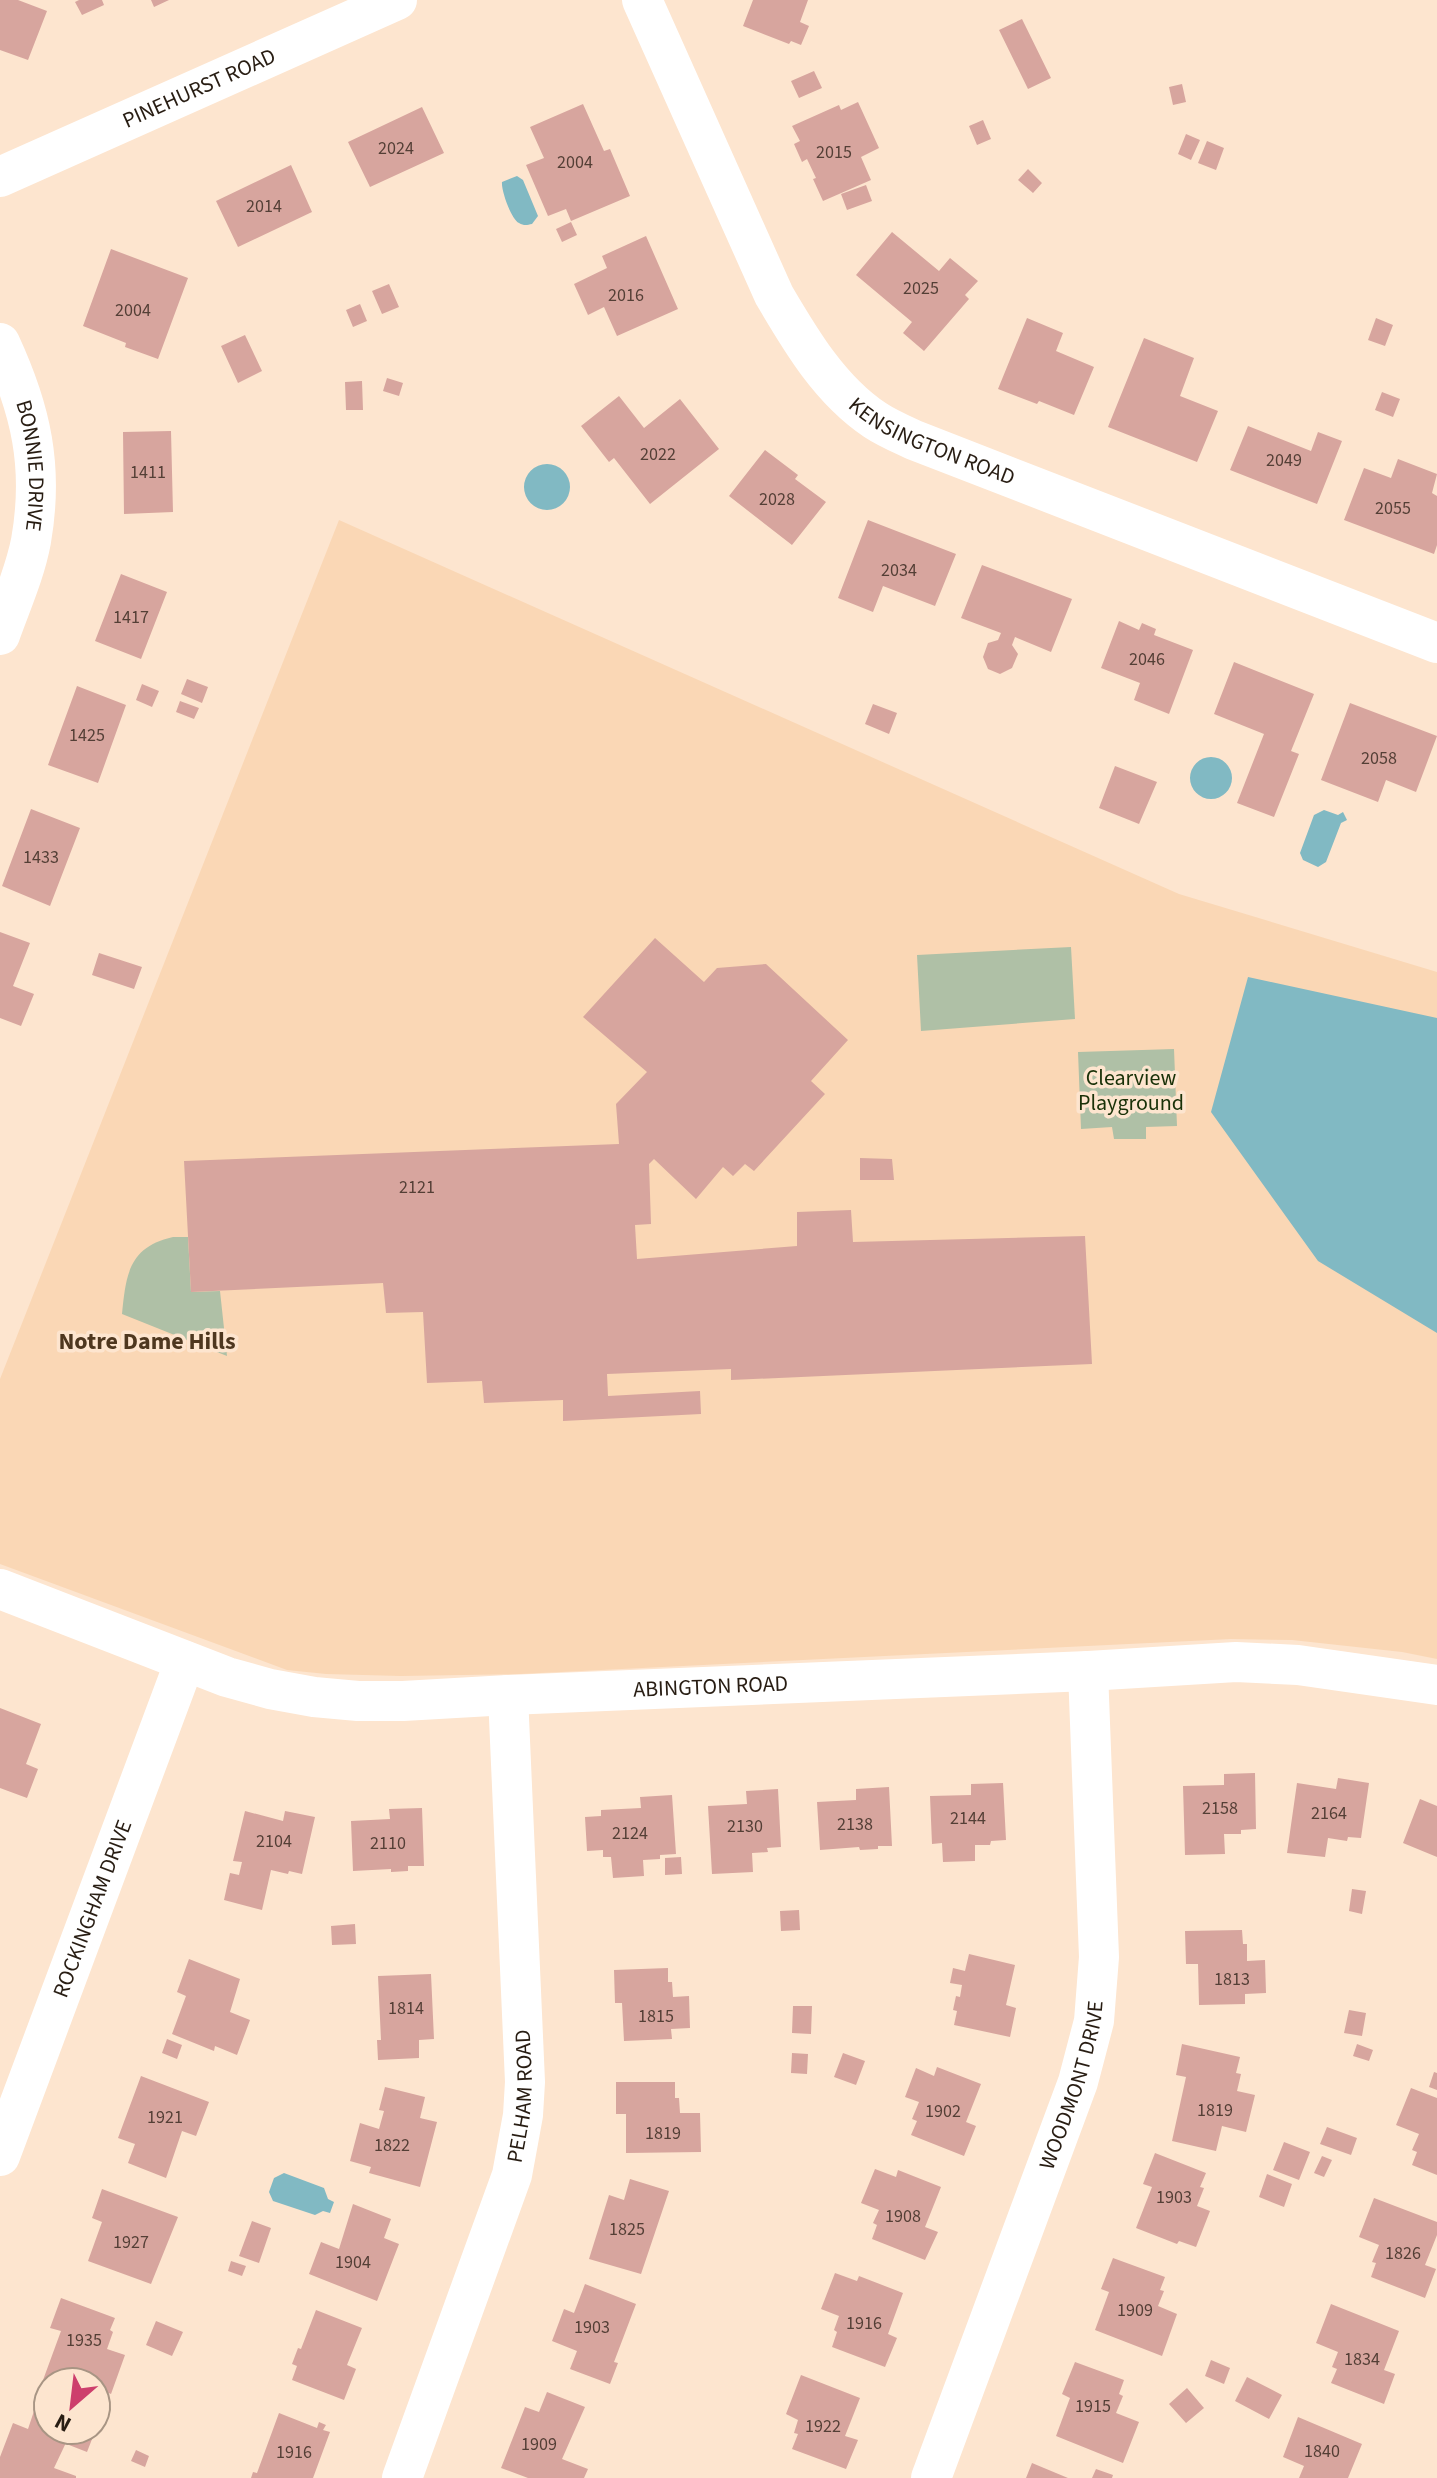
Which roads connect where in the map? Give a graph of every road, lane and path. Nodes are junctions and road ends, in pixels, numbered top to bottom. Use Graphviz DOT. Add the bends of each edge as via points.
graph roads {
  1 [pos="397,0"];
  2 [pos="642,0"];
  3 [pos="0,177"];
  4 [pos="0,343"];
  5 [pos="0,635"];
  6 [pos="1437,643"];
  7 [pos="0,1589"];
  8 [pos="185,1661"];
  9 [pos="1088,1671"];
  10 [pos="1437,1685"];
  11 [pos="508,1695"];
  12 [pos="0,2156"];
  13 [pos="402,2478"];
  14 [pos="931,2478"];
  1 -- 3 [label="street, PINEHURST ROAD"];
  2 -- 6 [label="street, KENSINGTON ROAD" via="774,295 839,389 875,420 914,440"];
  4 -- 5 [label="street, BONNIE DRIVE" via="18,382 36,468 30,543"];
  7 -- 8 [label="street, ABINGTON ROAD"];
  8 -- 11 [label="street, ABINGTON ROAD" via="270,1689 328,1698 403,1701"];
  8 -- 12 [label="street, ROCKINGHAM DRIVE"];
  9 -- 10 [label="street, ABINGTON ROAD" via="1266,1662"];
  9 -- 11 [label="street, ABINGTON ROAD"];
  9 -- 14 [label="street, WOODMONT DRIVE" via="1099,1957 1094,2021 1078,2082"];
  11 -- 13 [label="street, PELHAM ROAD" via="523,2115 512,2175"];
}
